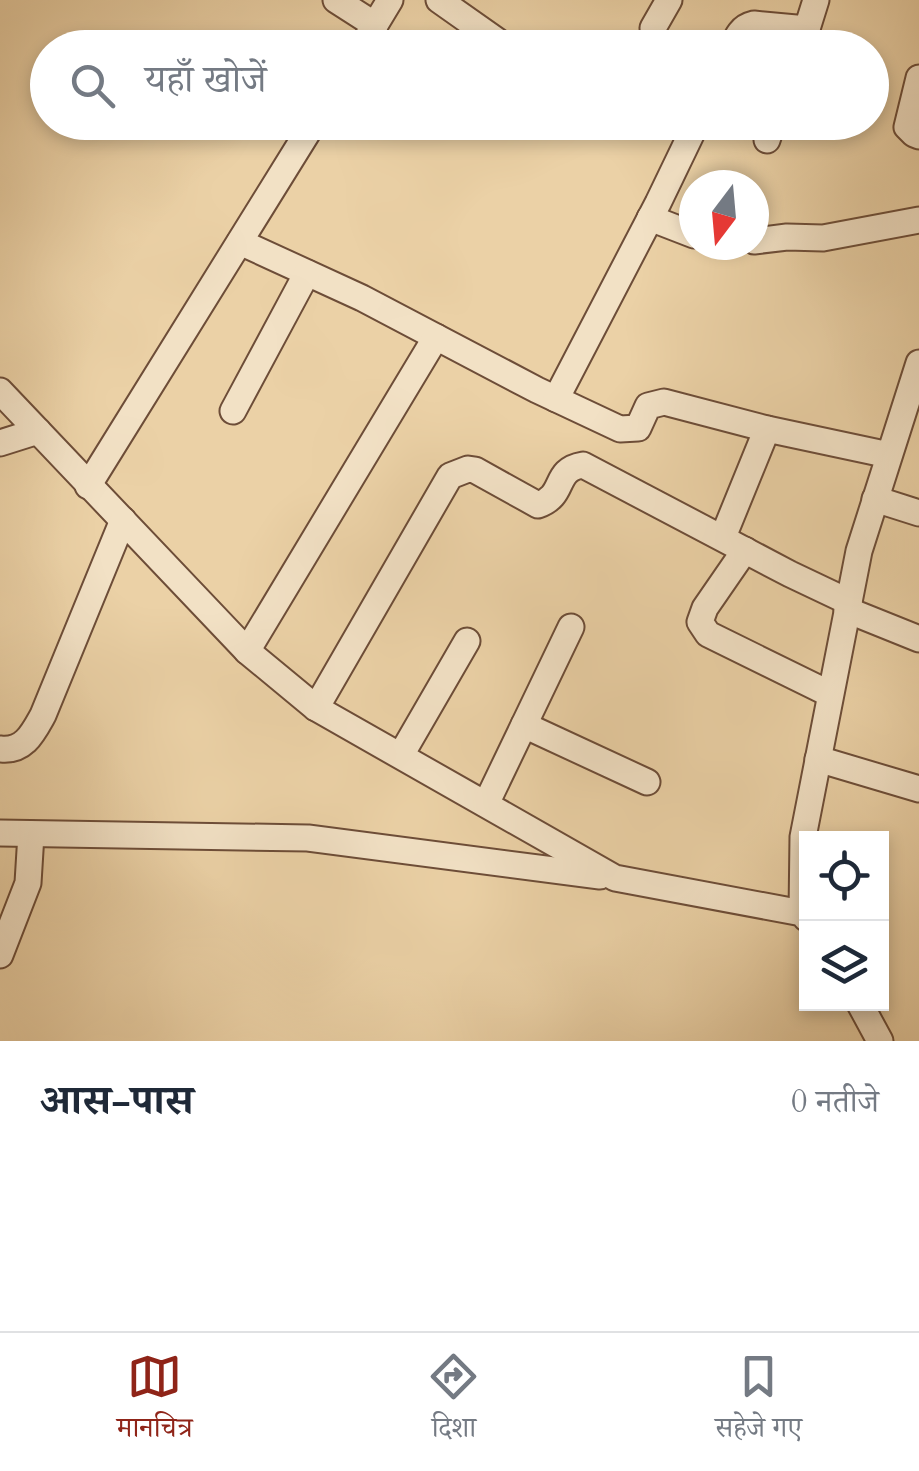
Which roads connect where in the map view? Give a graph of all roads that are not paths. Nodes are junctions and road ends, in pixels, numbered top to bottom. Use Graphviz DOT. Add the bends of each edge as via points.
graph roads {
  1 [pos="336,0"];
  2 [pos="390,0"];
  3 [pos="439,0"];
  4 [pos="669,0"];
  5 [pos="816,0"];
  6 [pos="375,25"];
  7 [pos="653,28"];
  8 [pos="372,30"];
  9 [pos="482,30"];
  10 [pos="744,30"];
  11 [pos="775,30"];
  12 [pos="807,30"];
  13 [pos="919,78"];
  14 [pos="919,136"];
  15 [pos="303,140"];
  16 [pos="688,140"];
  17 [pos="650,218"];
  18 [pos="919,220"];
  19 [pos="679,229"];
  20 [pos="769,239"];
  21 [pos="240,242"];
  22 [pos="307,273"];
  23 [pos="436,337"];
  24 [pos="919,363"];
  25 [pos="0,391"];
  26 [pos="556,399"];
  27 [pos="234,411"];
  28 [pos="767,429"];
  29 [pos="38,432"];
  30 [pos="908,432"];
  31 [pos="0,444"];
  32 [pos="889,455"];
  33 [pos="88,486"];
  34 [pos="875,498"];
  35 [pos="919,514"];
  36 [pos="123,520"];
  37 [pos="734,543"];
  38 [pos="848,606"];
  39 [pos="571,627"];
  40 [pos="919,640"];
  41 [pos="467,642"];
  42 [pos="247,651"];
  43 [pos="830,694"];
  44 [pos="316,708"];
  45 [pos="524,725"];
  46 [pos="0,749"];
  47 [pos="401,755"];
  48 [pos="818,759"];
  49 [pos="647,782"];
  50 [pos="919,789"];
  51 [pos="486,804"];
  52 [pos="804,831"];
  53 [pos="0,833"];
  54 [pos="31,834"];
  55 [pos="615,878"];
  56 [pos="799,915"];
  57 [pos="0,955"];
  58 [pos="863,1011"];
  59 [pos="875,1038"];
  1 -- 6 [label="street"];
  2 -- 6 [label="street"];
  3 -- 9 [label="street"];
  4 -- 7 [label="street"];
  5 -- 12 [label="street"];
  6 -- 8 [label="street"];
  10 -- 11 [label="street" via="754,24"];
  13 -- 14 [label="street" via="907,127"];
  15 -- 21 [label="street"];
  16 -- 17 [label="street"];
  17 -- 19 [label="street"];
  17 -- 26 [label="street"];
  18 -- 20 [label="street" via="822,238"];
  21 -- 22 [label="street"];
  21 -- 33 [label="street"];
  22 -- 23 [label="street"];
  22 -- 27 [label="street"];
  23 -- 26 [label="street"];
  23 -- 42 [label="street"];
  24 -- 30 [label="street"];
  25 -- 29 [label="street"];
  26 -- 28 [label="street" via="620,429 638,428 648,406 664,402"];
  28 -- 32 [label="street"];
  28 -- 37 [label="street"];
  29 -- 31 [label="street"];
  29 -- 33 [label="street"];
  30 -- 32 [label="street"];
  32 -- 34 [label="street"];
  33 -- 36 [label="street"];
  34 -- 35 [label="street"];
  34 -- 38 [label="street"];
  36 -- 42 [label="street"];
  36 -- 46 [label="street" via="43,715 27,742"];
  37 -- 38 [label="street"];
  37 -- 43 [label="street" via="702,626"];
  37 -- 44 [label="street" via="582,465 566,470 553,497 538,505 475,470 458,472"];
  38 -- 40 [label="street"];
  38 -- 43 [label="street"];
  39 -- 45 [label="street"];
  41 -- 47 [label="street"];
  42 -- 44 [label="street"];
  43 -- 48 [label="street"];
  44 -- 47 [label="street"];
  45 -- 49 [label="street"];
  45 -- 51 [label="street"];
  47 -- 51 [label="street"];
  48 -- 50 [label="street"];
  48 -- 52 [label="street"];
  51 -- 55 [label="street"];
  53 -- 54 [label="street"];
  54 -- 55 [label="street" via="308,838"];
  54 -- 57 [label="street" via="28,883"];
  55 -- 56 [label="street"];
  58 -- 59 [label="street"];
}
